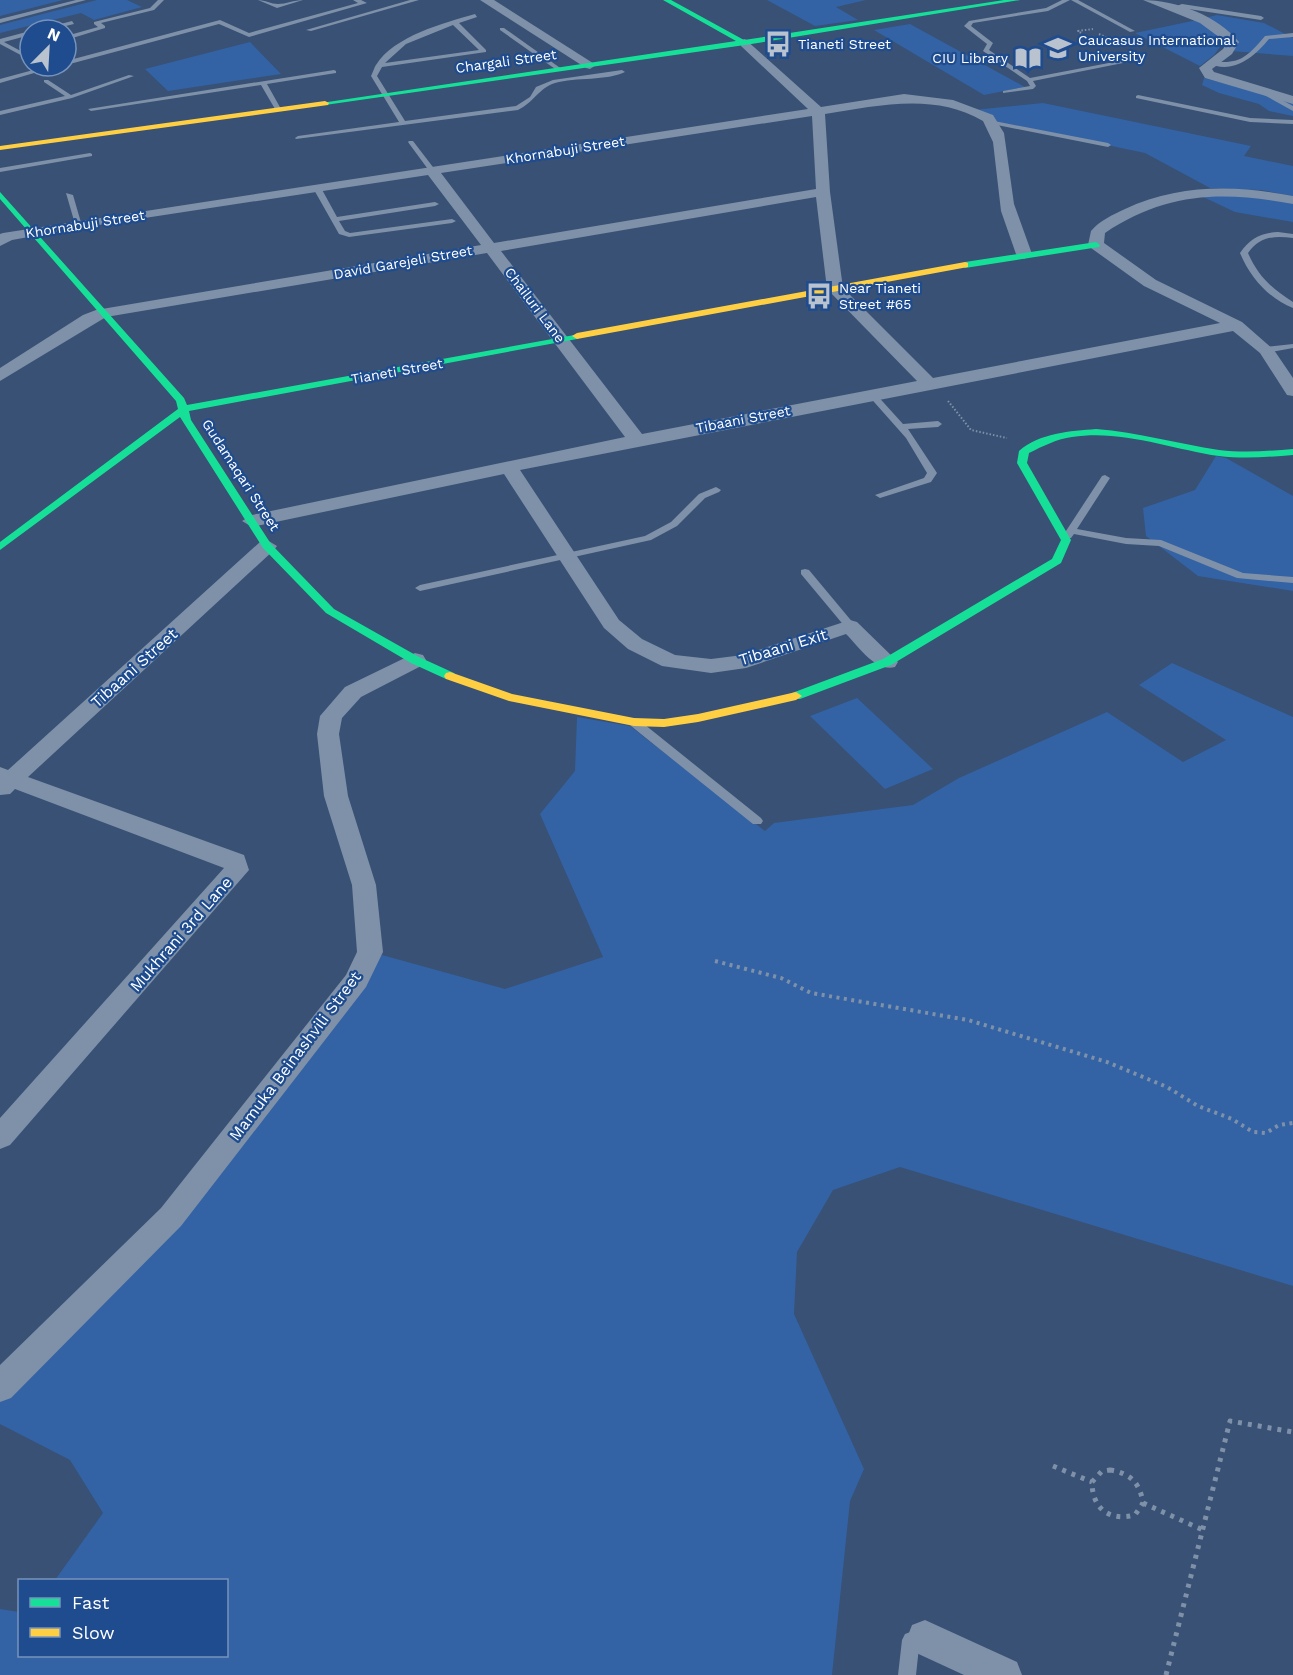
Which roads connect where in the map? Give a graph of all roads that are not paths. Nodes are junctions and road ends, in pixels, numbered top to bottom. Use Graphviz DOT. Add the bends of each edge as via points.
graph roads {
  1 [pos="83,0"];
  2 [pos="161,0"];
  3 [pos="261,0"];
  4 [pos="300,0"];
  5 [pos="356,0"];
  6 [pos="416,0"];
  7 [pos="486,0"];
  8 [pos="666,0"];
  9 [pos="1017,0"];
  10 [pos="1067,0"];
  11 [pos="1074,0"];
  12 [pos="1149,0"];
  13 [pos="1193,0"];
  14 [pos="983,2"];
  15 [pos="1175,4"];
  16 [pos="475,16"];
  17 [pos="1261,18"];
  18 [pos="0,21"];
  19 [pos="455,23"];
  20 [pos="502,29"];
  21 [pos="309,30"];
  22 [pos="1132,32"];
  23 [pos="78,34"];
  24 [pos="1293,35"];
  25 [pos="18,36"];
  26 [pos="0,41"];
  27 [pos="744,43"];
  28 [pos="18,51"];
  29 [pos="78,58"];
  30 [pos="1135,60"];
  31 [pos="1211,63"];
  32 [pos="590,65"];
  33 [pos="378,66"];
  34 [pos="18,69"];
  35 [pos="560,70"];
  36 [pos="334,72"];
  37 [pos="622,72"];
  38 [pos="0,73"];
  39 [pos="18,76"];
  40 [pos="131,76"];
  41 [pos="1029,80"];
  42 [pos="0,81"];
  43 [pos="46,81"];
  44 [pos="263,82"];
  45 [pos="1261,91"];
  46 [pos="1005,92"];
  47 [pos="385,95"];
  48 [pos="70,96"];
  49 [pos="1138,97"];
  50 [pos="1293,100"];
  51 [pos="91,109"];
  52 [pos="1293,109"];
  53 [pos="278,110"];
  54 [pos="818,111"];
  55 [pos="0,113"];
  56 [pos="1293,122"];
  57 [pos="994,123"];
  58 [pos="403,124"];
  59 [pos="298,138"];
  60 [pos="411,142"];
  61 [pos="1108,145"];
  62 [pos="0,148"];
  63 [pos="90,155"];
  64 [pos="0,170"];
  65 [pos="432,171"];
  66 [pos="317,188"];
  67 [pos="823,192"];
  68 [pos="0,194"];
  69 [pos="69,195"];
  70 [pos="1293,200"];
  71 [pos="435,204"];
  72 [pos="335,219"];
  73 [pos="452,221"];
  74 [pos="80,224"];
  75 [pos="30,232"];
  76 [pos="1293,236"];
  77 [pos="0,241"];
  78 [pos="1096,245"];
  79 [pos="491,248"];
  80 [pos="1024,254"];
  81 [pos="835,289"];
  82 [pos="1293,306"];
  83 [pos="102,313"];
  84 [pos="1236,325"];
  85 [pos="562,341"];
  86 [pos="1293,346"];
  87 [pos="1266,350"];
  88 [pos="0,376"];
  89 [pos="930,383"];
  90 [pos="1293,390"];
  91 [pos="871,394"];
  92 [pos="184,410"];
  93 [pos="938,424"];
  94 [pos="901,427"];
  95 [pos="637,440"];
  96 [pos="1293,452"];
  97 [pos="509,467"];
  98 [pos="1105,478"];
  99 [pos="716,490"];
  100 [pos="880,495"];
  101 [pos="252,521"];
  102 [pos="1068,535"];
  103 [pos="267,546"];
  104 [pos="0,547"];
  105 [pos="567,557"];
  106 [pos="805,572"];
  107 [pos="1293,580"];
  108 [pos="420,588"];
  109 [pos="850,626"];
  110 [pos="416,660"];
  111 [pos="887,662"];
  112 [pos="634,722"];
  113 [pos="4,782"];
  114 [pos="757,821"];
  115 [pos="0,1137"];
  116 [pos="0,1387"];
  117 [pos="925,1638"];
  118 [pos="907,1675"];
  119 [pos="1004,1675"];
  1 -- 18 [label="lane"];
  2 -- 23 [label="lane" via="152,9 96,24 103,27"];
  3 -- 4 [label="lane" via="277,6"];
  5 -- 29 [label="lane" via="364,3 249,35 220,22"];
  6 -- 21 [label="lane"];
  7 -- 32 [label="street"];
  8 -- 27 [label="street"];
  9 -- 14 [label="street, Chargali Street"];
  10 -- 41 [label="lane" via="1048,9 971,22 967,26 991,44 985,50"];
  11 -- 22 [label="lane"];
  12 -- 15 [label="street"];
  13 -- 15 [label="lane"];
  14 -- 27 [label="street, Chargali Street"];
  15 -- 17 [label="lane"];
  15 -- 31 [label="street" via="1224,32 1233,42 1228,51"];
  16 -- 19 [label="lane"];
  19 -- 33 [label="lane" via="408,38"];
  19 -- 33 [label="lane" via="484,51"];
  20 -- 35 [label="lane"];
  24 -- 31 [label="lane" via="1267,37 1249,59 1239,64"];
  25 -- 26 [label="lane"];
  26 -- 28 [label="lane"];
  27 -- 32 [label="street, Chargali Street"];
  27 -- 54 [label="street"];
  30 -- 41 [label="lane"];
  31 -- 45 [label="street" via="1205,68 1209,75"];
  32 -- 35 [label="street, Chargali Street"];
  33 -- 47 [label="lane" via="374,76"];
  34 -- 38 [label="lane"];
  35 -- 47 [label="street, Chargali Street"];
  36 -- 44 [label="lane"];
  37 -- 58 [label="lane" via="555,81 538,88 518,108"];
  39 -- 42 [label="lane"];
  40 -- 48 [label="lane"];
  41 -- 46 [label="lane" via="1033,86 1030,88"];
  43 -- 48 [label="lane"];
  44 -- 51 [label="lane"];
  44 -- 53 [label="lane"];
  45 -- 50 [label="street"];
  45 -- 52 [label="lane"];
  47 -- 53 [label="street, Chargali Street"];
  47 -- 58 [label="lane"];
  48 -- 55 [label="lane"];
  49 -- 56 [label="lane" via="1250,120"];
  53 -- 62 [label="street, Chargali Street"];
  54 -- 57 [label="street, Khornabuji Street" via="904,98 974,110"];
  54 -- 65 [label="street, Khornabuji Street"];
  54 -- 67 [label="street"];
  57 -- 61 [label="lane"];
  57 -- 80 [label="street" via="1005,200"];
  58 -- 59 [label="lane"];
  60 -- 65 [label="lane"];
  63 -- 64 [label="lane"];
  65 -- 66 [label="street, Khornabuji Street"];
  65 -- 79 [label="street, Chailuri Lane"];
  66 -- 72 [label="lane"];
  66 -- 74 [label="street, Khornabuji Street"];
  67 -- 79 [label="street, David Garejeli Street"];
  67 -- 81 [label="street"];
  68 -- 75 [label="street, Gudamaqari Street"];
  69 -- 74 [label="lane"];
  70 -- 78 [label="street" via="1228,192 1168,197 1114,219 1098,231"];
  71 -- 72 [label="lane"];
  72 -- 73 [label="lane" via="342,232 349,235"];
  74 -- 75 [label="street, Khornabuji Street"];
  75 -- 77 [label="street, Khornabuji Street"];
  75 -- 83 [label="street, Gudamaqari Street"];
  76 -- 82 [label="lane" via="1262,235 1251,241 1244,253 1251,272"];
  78 -- 80 [label="street, Tianeti Street"];
  78 -- 84 [label="street" via="1150,283"];
  79 -- 83 [label="street, David Garejeli Street"];
  79 -- 85 [label="street, Chailuri Lane"];
  80 -- 81 [label="street, Tianeti Street"];
  81 -- 85 [label="street, Tianeti Street"];
  81 -- 89 [label="street"];
  83 -- 88 [label="street, David Garejeli Street"];
  83 -- 92 [label="street, Gudamaqari Street" via="181,400"];
  84 -- 87 [label="street"];
  84 -- 89 [label="street, Tibaani Street"];
  85 -- 92 [label="street, Tianeti Street"];
  85 -- 95 [label="street, Chailuri Lane"];
  86 -- 87 [label="lane"];
  87 -- 90 [label="street"];
  89 -- 91 [label="street, Tibaani Street"];
  91 -- 94 [label="lane"];
  91 -- 95 [label="street, Tibaani Street"];
  92 -- 101 [label="street, Gudamaqari Street" via="186,420"];
  92 -- 104 [label="street, Tianeti Street"];
  93 -- 94 [label="lane"];
  94 -- 100 [label="lane" via="932,476"];
  95 -- 97 [label="street, Tibaani Street"];
  96 -- 102 [label="street" via="1219,453 1103,432 1066,433 1032,444 1024,451 1022,463"];
  97 -- 101 [label="street, Tibaani Street"];
  97 -- 105 [label="street, Tibaani Exit"];
  98 -- 102 [label="lane"];
  99 -- 105 [label="lane" via="702,496 674,524 648,538"];
  101 -- 103 [label="street, Gudamaqari Street"];
  102 -- 107 [label="lane" via="1161,543 1241,576"];
  102 -- 111 [label="street" via="1057,561"];
  103 -- 110 [label="street, Gudamaqari Street" via="330,611"];
  103 -- 113 [label="street, Tibaani Street"];
  105 -- 108 [label="lane"];
  105 -- 109 [label="street, Tibaani Exit" via="611,624 635,645 670,661 711,666 746,661"];
  106 -- 109 [label="lane"];
  109 -- 111 [label="street, Tibaani Exit"];
  110 -- 112 [label="street" via="509,697"];
  110 -- 116 [label="street, Mamuka Beinashvili Street" via="353,692 331,716 328,734 336,796 364,885 370,952 357,980 171,1217"];
  111 -- 112 [label="street" via="805,694 698,718"];
  112 -- 114 [label="lane"];
  113 -- 115 [label="street, Mukhrani 3rd Lane" via="235,861 237,870"];
  117 -- 118 [label="lane" via="911,1640"];
  117 -- 119 [label="street"];
}
